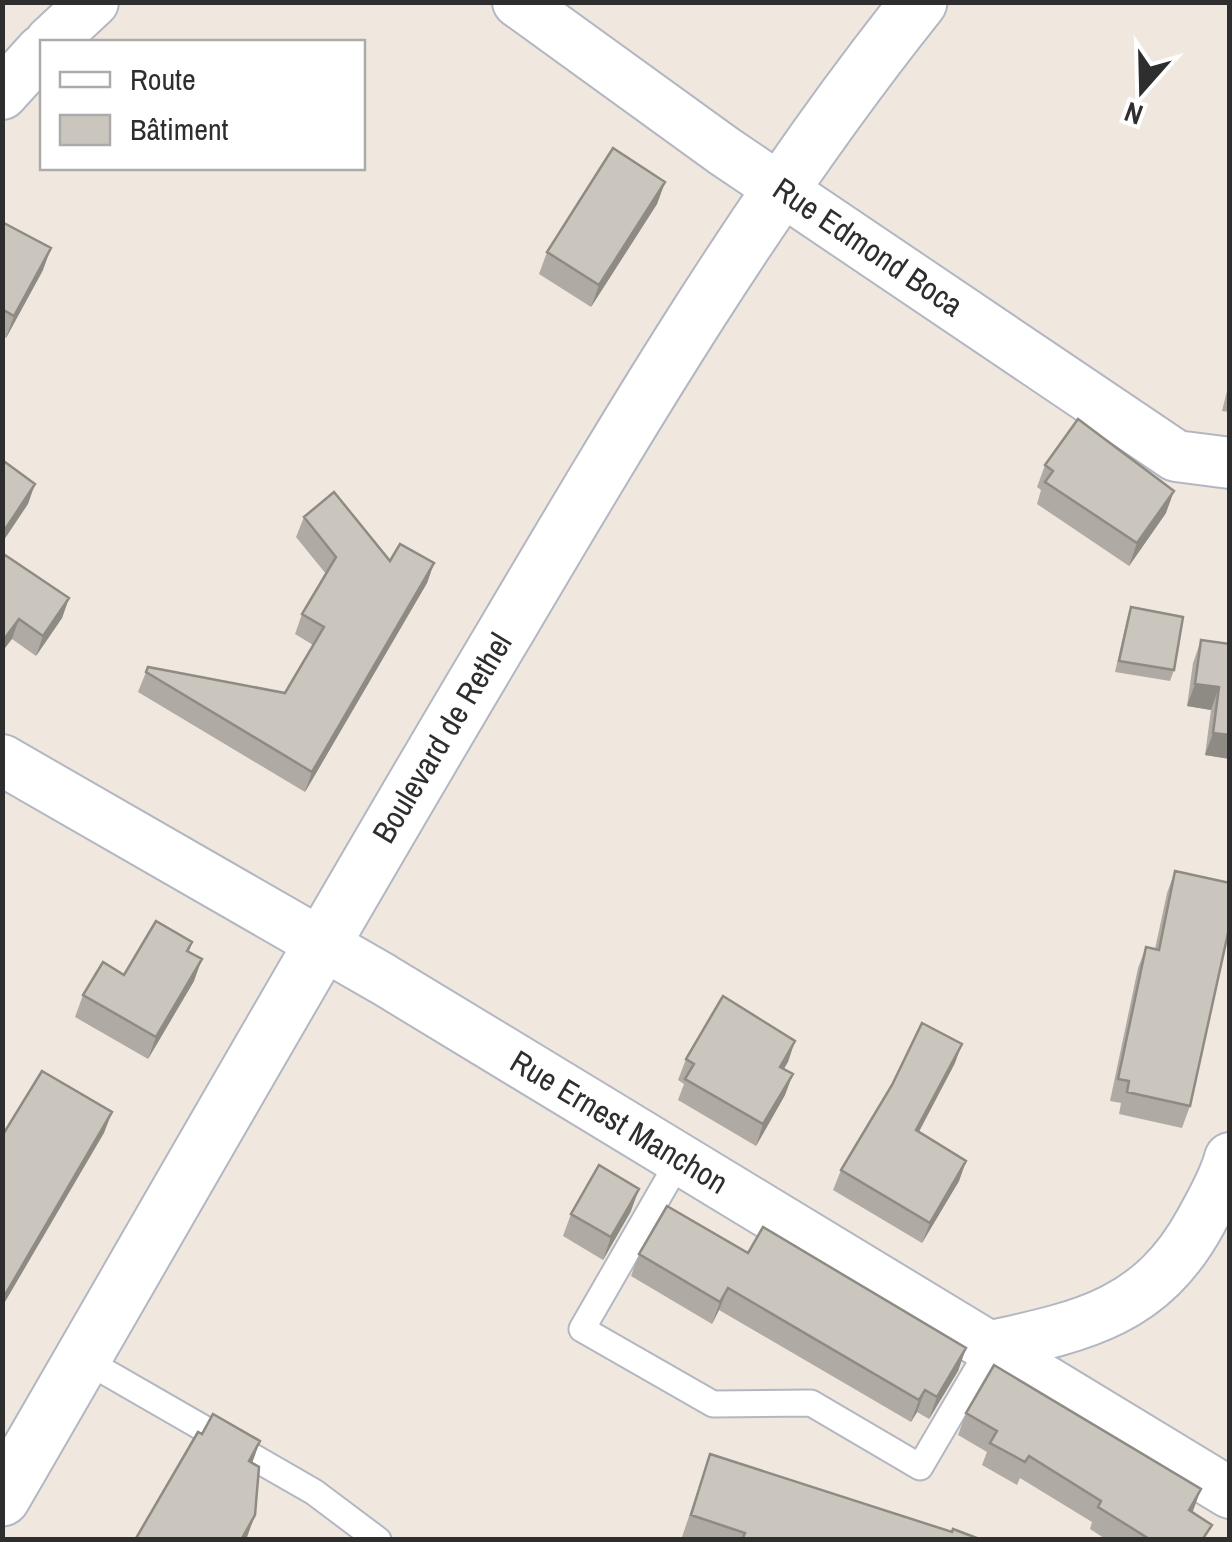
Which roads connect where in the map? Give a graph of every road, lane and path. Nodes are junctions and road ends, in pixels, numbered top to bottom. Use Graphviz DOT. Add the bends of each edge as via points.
graph roads {
  1 [pos="92,2"];
  2 [pos="518,2"];
  3 [pos="919,2"];
  4 [pos="52,40"];
  5 [pos="40,52"];
  6 [pos="2,94"];
  7 [pos="780,188"];
  8 [pos="1176,456"];
  9 [pos="1230,463"];
  10 [pos="1230,502"];
  11 [pos="2,760"];
  12 [pos="319,944"];
  13 [pos="680,1159"];
  14 [pos="1228,1166"];
  15 [pos="1230,1249"];
  16 [pos="991,1346"];
  17 [pos="83,1359"];
  18 [pos="1230,1493"];
  19 [pos="2,1498"];
  20 [pos="378,1540"];
  1 -- 4 [label="street"];
  2 -- 7 [label="street, Rue Edmond Boca"];
  3 -- 7 [label="main road, Boulevard de Rethel"];
  5 -- 6 [label="street"];
  7 -- 8 [label="street, Rue Edmond Boca"];
  7 -- 12 [label="main road, Boulevard de Rethel" via="654,380"];
  8 -- 9 [label="street, Rue Edmond Boca"];
  8 -- 10 [label="street"];
  11 -- 12 [label="street, Rue Ernest Manchon"];
  12 -- 13 [label="street, Rue Ernest Manchon"];
  12 -- 17 [label="main road, Boulevard de Rethel"];
  13 -- 16 [label="street, Rue Ernest Manchon"];
  13 -- 16 [label="lane" via="582,1329 712,1404 810,1403 920,1467"];
  14 -- 15 [label="street"];
  14 -- 16 [label="street" via="1183,1254 1152,1286 1115,1310"];
  16 -- 18 [label="street, Rue Ernest Manchon"];
  17 -- 19 [label="main road, Boulevard de Rethel"];
  17 -- 20 [label="lane" via="314,1492"];
}
